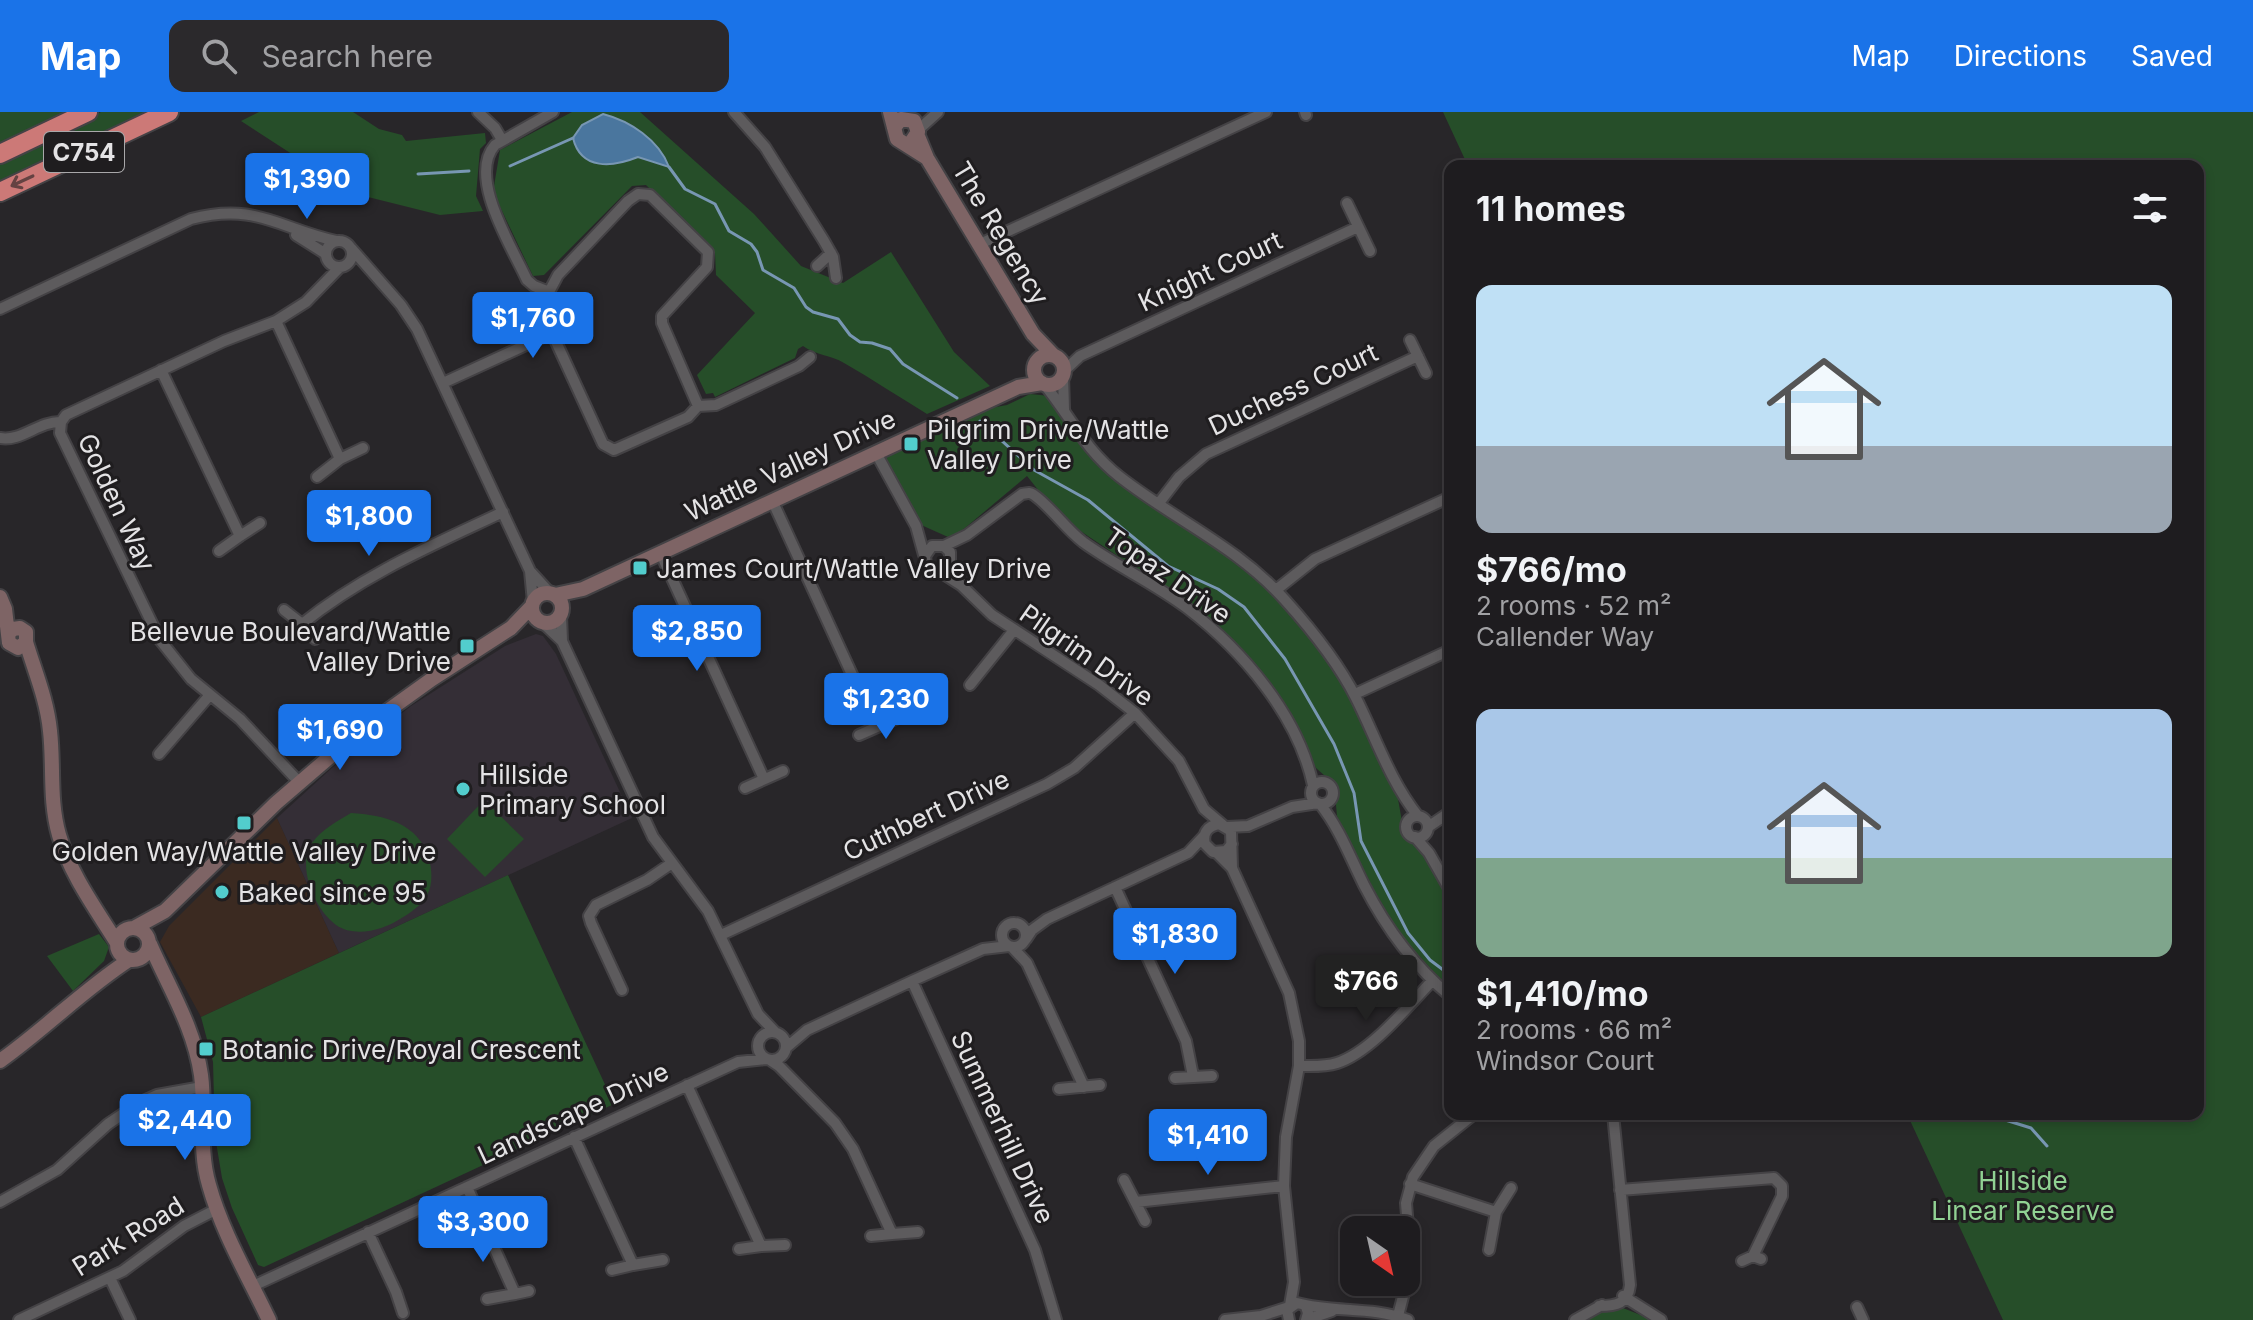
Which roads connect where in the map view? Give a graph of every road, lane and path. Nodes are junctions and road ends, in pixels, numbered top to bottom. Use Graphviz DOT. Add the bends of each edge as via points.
graph roads {
  1 [pos="88,112"];
  2 [pos="169,112"];
  3 [pos="478,112"];
  4 [pos="553,112"];
  5 [pos="734,112"];
  6 [pos="890,112"];
  7 [pos="1266,112"];
  8 [pos="936,113"];
  9 [pos="907,124"];
  10 [pos="502,140"];
  11 [pos="0,154"];
  12 [pos="927,158"];
  13 [pos="0,192"];
  14 [pos="1347,203"];
  15 [pos="270,220"];
  16 [pos="1358,227"];
  17 [pos="336,241"];
  18 [pos="980,244"];
  19 [pos="351,248"];
  20 [pos="1370,251"];
  21 [pos="831,253"];
  22 [pos="327,258"];
  23 [pos="343,266"];
  24 [pos="817,266"];
  25 [pos="836,278"];
  26 [pos="318,289"];
  27 [pos="390,292"];
  28 [pos="549,292"];
  29 [pos="0,309"];
  30 [pos="276,321"];
  31 [pos="552,333"];
  32 [pos="1033,334"];
  33 [pos="1410,340"];
  34 [pos="1418,356"];
  35 [pos="810,357"];
  36 [pos="1035,365"];
  37 [pos="1059,365"];
  38 [pos="161,370"];
  39 [pos="1426,373"];
  40 [pos="443,383"];
  41 [pos="1043,383"];
  42 [pos="1018,387"];
  43 [pos="698,406"];
  44 [pos="1064,411"];
  45 [pos="61,422"];
  46 [pos="0,438"];
  47 [pos="363,448"];
  48 [pos="876,453"];
  49 [pos="340,459"];
  50 [pos="317,477"];
  51 [pos="772,500"];
  52 [pos="1444,500"];
  53 [pos="1159,503"];
  54 [pos="503,512"];
  55 [pos="260,523"];
  56 [pos="916,526"];
  57 [pos="240,536"];
  58 [pos="219,551"];
  59 [pos="660,552"];
  60 [pos="945,553"];
  61 [pos="925,556"];
  62 [pos="530,571"];
  63 [pos="939,571"];
  64 [pos="961,585"];
  65 [pos="583,589"];
  66 [pos="1276,590"];
  67 [pos="553,594"];
  68 [pos="2,603"];
  69 [pos="533,604"];
  70 [pos="284,610"];
  71 [pos="562,614"];
  72 [pos="541,623"];
  73 [pos="302,624"];
  74 [pos="511,628"];
  75 [pos="1014,630"];
  76 [pos="315,639"];
  77 [pos="11,641"];
  78 [pos="562,641"];
  79 [pos="1444,653"];
  80 [pos="970,685"];
  81 [pos="1355,694"];
  82 [pos="209,696"];
  83 [pos="1135,713"];
  84 [pos="900,717"];
  85 [pos="876,727"];
  86 [pos="859,735"];
  87 [pos="159,754"];
  88 [pos="783,771"];
  89 [pos="764,779"];
  90 [pos="299,782"];
  91 [pos="1316,785"];
  92 [pos="745,788"];
  93 [pos="1332,796"];
  94 [pos="1403,796"];
  95 [pos="1319,804"];
  96 [pos="1292,807"];
  97 [pos="1204,809"];
  98 [pos="1444,815"];
  99 [pos="1336,823"];
  100 [pos="1407,823"];
  101 [pos="1424,823"];
  102 [pos="1225,826"];
  103 [pos="1248,826"];
  104 [pos="1204,835"];
  105 [pos="1415,837"];
  106 [pos="1232,842"];
  107 [pos="1188,853"];
  108 [pos="1215,853"];
  109 [pos="1429,853"];
  110 [pos="672,863"];
  111 [pos="1232,868"];
  112 [pos="1444,879"];
  113 [pos="1115,887"];
  114 [pos="96,907"];
  115 [pos="165,911"];
  116 [pos="1047,919"];
  117 [pos="1019,924"];
  118 [pos="132,928"];
  119 [pos="1002,931"];
  120 [pos="721,935"];
  121 [pos="1025,940"];
  122 [pos="150,942"];
  123 [pos="117,945"];
  124 [pos="1010,946"];
  125 [pos="983,949"];
  126 [pos="131,960"];
  127 [pos="1027,963"];
  128 [pos="105,975"];
  129 [pos="166,981"];
  130 [pos="912,981"];
  131 [pos="1432,981"];
  132 [pos="622,990"];
  133 [pos="1444,991"];
  134 [pos="758,1014"];
  135 [pos="807,1030"];
  136 [pos="777,1032"];
  137 [pos="760,1040"];
  138 [pos="786,1049"];
  139 [pos="768,1059"];
  140 [pos="0,1061"];
  141 [pos="738,1062"];
  142 [pos="1299,1066"];
  143 [pos="789,1076"];
  144 [pos="1193,1076"];
  145 [pos="1212,1076"];
  146 [pos="1175,1078"];
  147 [pos="687,1085"];
  148 [pos="1100,1085"];
  149 [pos="202,1087"];
  150 [pos="1084,1087"];
  151 [pos="1059,1089"];
  152 [pos="1467,1120"];
  153 [pos="1614,1120"];
  154 [pos="574,1137"];
  155 [pos="1124,1180"];
  156 [pos="1410,1184"];
  157 [pos="1284,1186"];
  158 [pos="467,1187"];
  159 [pos="1511,1188"];
  160 [pos="1620,1190"];
  161 [pos="0,1202"];
  162 [pos="1136,1202"];
  163 [pos="217,1209"];
  164 [pos="1496,1212"];
  165 [pos="1145,1221"];
  166 [pos="368,1232"];
  167 [pos="918,1232"];
  168 [pos="892,1234"];
  169 [pos="871,1236"];
  170 [pos="785,1245"];
  171 [pos="761,1246"];
  172 [pos="739,1249"];
  173 [pos="1489,1250"];
  174 [pos="663,1260"];
  175 [pos="1742,1261"];
  176 [pos="633,1265"];
  177 [pos="612,1270"];
  178 [pos="110,1278"];
  179 [pos="1294,1282"];
  180 [pos="253,1286"];
  181 [pos="529,1291"];
  182 [pos="515,1294"];
  183 [pos="1048,1294"];
  184 [pos="1625,1298"];
  185 [pos="487,1299"];
  186 [pos="1290,1306"];
  187 [pos="1305,1306"];
  188 [pos="1857,1307"];
  189 [pos="1332,1311"];
  190 [pos="403,1313"];
  191 [pos="1261,1316"];
  192 [pos="1403,1318"];
  193 [pos="19,1320"];
  194 [pos="130,1320"];
  195 [pos="269,1320"];
  196 [pos="1047,1320"];
  197 [pos="1056,1320"];
  198 [pos="1225,1320"];
  199 [pos="1287,1320"];
  200 [pos="1306,1320"];
  201 [pos="1575,1320"];
  202 [pos="1661,1320"];
  203 [pos="1863,1320"];
  1 -- 11 [label="highway, C754"];
  2 -- 13 [label="highway, C754, one-way"];
  3 -- 10 [label="street"];
  4 -- 10 [label="street"];
  5 -- 21 [label="street" via="765,147"];
  6 -- 9 [label="street, The Regency"];
  7 -- 18 [label="street"];
  8 -- 9 [label="street"];
  9 -- 12 [label="street, The Regency"];
  9 -- 12 [label="street, The Regency" via="912,141 903,142"];
  10 -- 28 [label="street" via="489,153 488,193 527,280"];
  12 -- 18 [label="street, The Regency"];
  14 -- 16 [label="street"];
  15 -- 17 [label="street"];
  15 -- 22 [label="street"];
  15 -- 29 [label="street" via="235,212 191,219"];
  16 -- 20 [label="street"];
  16 -- 37 [label="street, Knight Court"];
  17 -- 19 [label="street"];
  17 -- 22 [label="street"];
  18 -- 32 [label="street, The Regency"];
  19 -- 23 [label="street" via="352,256"];
  19 -- 27 [label="street"];
  21 -- 24 [label="street"];
  21 -- 25 [label="street"];
  22 -- 23 [label="street"];
  22 -- 26 [label="street"];
  23 -- 26 [label="street, Golden Way"];
  23 -- 27 [label="street"];
  26 -- 30 [label="street, Golden Way"];
  27 -- 40 [label="street" via="417,329"];
  28 -- 31 [label="street" via="546,310"];
  28 -- 43 [label="street" via="558,275 628,201 638,194 650,195 709,257 703,273 662,316"];
  30 -- 38 [label="street, Golden Way"];
  30 -- 49 [label="street"];
  31 -- 40 [label="street"];
  31 -- 43 [label="street" via="607,448 617,450 688,417"];
  32 -- 36 [label="street, The Regency"];
  32 -- 37 [label="street, The Regency"];
  33 -- 34 [label="street, Duchess Court"];
  34 -- 39 [label="street, Duchess Court"];
  34 -- 53 [label="street, Duchess Court" via="1206,454"];
  35 -- 43 [label="street" via="716,405"];
  36 -- 37 [label="street" via="1041,357"];
  36 -- 41 [label="street"];
  36 -- 42 [label="street, Wattle Valley Drive"];
  37 -- 41 [label="street" via="1053,384"];
  37 -- 44 [label="street"];
  38 -- 45 [label="street, Golden Way"];
  38 -- 57 [label="street"];
  40 -- 54 [label="street"];
  41 -- 42 [label="street, Wattle Valley Drive"];
  41 -- 44 [label="street"];
  42 -- 48 [label="street, Wattle Valley Drive"];
  44 -- 53 [label="street" via="1097,457"];
  45 -- 46 [label="street"];
  45 -- 82 [label="street, Golden Way" via="60,433 149,622 180,667"];
  47 -- 49 [label="street"];
  48 -- 51 [label="street, Wattle Valley Drive"];
  48 -- 56 [label="street, Pilgrim Drive"];
  49 -- 50 [label="street"];
  51 -- 59 [label="street, Wattle Valley Drive"];
  51 -- 85 [label="street"];
  52 -- 66 [label="street" via="1315,559"];
  53 -- 66 [label="street" via="1225,547"];
  54 -- 62 [label="street"];
  54 -- 73 [label="street" via="393,563"];
  55 -- 57 [label="street"];
  56 -- 60 [label="street, Pilgrim Drive"];
  56 -- 61 [label="street, Pilgrim Drive"];
  57 -- 58 [label="street"];
  59 -- 65 [label="street, Wattle Valley Drive"];
  59 -- 89 [label="street"];
  60 -- 61 [label="street" via="928,549"];
  60 -- 63 [label="street"];
  60 -- 64 [label="street, Pilgrim Drive"];
  60 -- 91 [label="street, Topaz Drive" via="1018,496 1034,495 1083,541 1187,608 1219,635 1282,713"];
  61 -- 63 [label="street, Pilgrim Drive" via="928,567"];
  62 -- 67 [label="street"];
  62 -- 69 [label="street"];
  63 -- 64 [label="street, Pilgrim Drive"];
  64 -- 75 [label="street, Pilgrim Drive"];
  65 -- 67 [label="street, Wattle Valley Drive"];
  65 -- 71 [label="street, Wattle Valley Drive"];
  66 -- 81 [label="street"];
  67 -- 69 [label="street" via="540,595"];
  67 -- 71 [label="street" via="562,602"];
  68 -- 77 [label="street"];
  69 -- 72 [label="street" via="533,615"];
  69 -- 74 [label="street"];
  70 -- 73 [label="street"];
  71 -- 72 [label="street" via="552,623"];
  71 -- 78 [label="street"];
  72 -- 74 [label="street"];
  72 -- 78 [label="street"];
  73 -- 76 [label="street"];
  74 -- 90 [label="street" via="388,710"];
  75 -- 80 [label="street"];
  75 -- 83 [label="street, Pilgrim Drive"];
  77 -- 114 [label="street" via="33,667 43,693 56,825 73,870"];
  78 -- 110 [label="street" via="653,837"];
  79 -- 81 [label="street"];
  81 -- 94 [label="street"];
  82 -- 87 [label="street"];
  82 -- 90 [label="street, Golden Way" via="240,719"];
  83 -- 97 [label="street, Pilgrim Drive" via="1179,761"];
  83 -- 120 [label="street, Cuthbert Drive" via="1074,768 1047,784"];
  84 -- 85 [label="street"];
  85 -- 86 [label="street"];
  88 -- 89 [label="street"];
  89 -- 92 [label="street"];
  90 -- 115 [label="street"];
  91 -- 93 [label="street" via="1332,789"];
  91 -- 95 [label="street" via="1310,795"];
  91 -- 96 [label="street"];
  93 -- 95 [label="street"];
  93 -- 99 [label="street"];
  94 -- 100 [label="street"];
  94 -- 101 [label="street"];
  95 -- 96 [label="street"];
  95 -- 99 [label="street"];
  96 -- 103 [label="street"];
  97 -- 102 [label="street, Pilgrim Drive"];
  97 -- 104 [label="street, Pilgrim Drive"];
  98 -- 101 [label="street"];
  99 -- 131 [label="street" via="1379,913"];
  100 -- 101 [label="street" via="1412,818"];
  100 -- 105 [label="street"];
  101 -- 105 [label="street" via="1422,836"];
  101 -- 109 [label="street"];
  102 -- 103 [label="street"];
  102 -- 104 [label="street" via="1214,825"];
  102 -- 106 [label="street"];
  103 -- 106 [label="street"];
  104 -- 107 [label="street"];
  104 -- 108 [label="street"];
  105 -- 109 [label="street"];
  106 -- 108 [label="street" via="1226,851"];
  106 -- 111 [label="street"];
  107 -- 108 [label="street"];
  107 -- 113 [label="street"];
  108 -- 111 [label="street"];
  109 -- 112 [label="street"];
  110 -- 120 [label="street"];
  110 -- 132 [label="street" via="591,910 591,923"];
  111 -- 142 [label="street" via="1289,993"];
  113 -- 116 [label="street"];
  113 -- 144 [label="street" via="1186,1041"];
  114 -- 118 [label="street"];
  114 -- 123 [label="street"];
  115 -- 118 [label="street"];
  115 -- 122 [label="street"];
  116 -- 117 [label="street"];
  116 -- 121 [label="street"];
  117 -- 119 [label="street"];
  117 -- 121 [label="street"];
  118 -- 122 [label="street" via="144,931"];
  118 -- 123 [label="street" via="121,934"];
  119 -- 124 [label="street"];
  119 -- 125 [label="street"];
  120 -- 134 [label="street"];
  121 -- 124 [label="street"];
  121 -- 127 [label="street"];
  122 -- 126 [label="street" via="147,954"];
  122 -- 129 [label="street"];
  123 -- 126 [label="street"];
  123 -- 128 [label="street"];
  124 -- 125 [label="street"];
  124 -- 127 [label="street"];
  125 -- 130 [label="street"];
  126 -- 128 [label="street"];
  126 -- 129 [label="street"];
  127 -- 150 [label="street"];
  128 -- 140 [label="street"];
  129 -- 149 [label="street" via="193,1037"];
  130 -- 135 [label="street"];
  130 -- 183 [label="street, Summerhill Drive" via="1035,1250"];
  131 -- 133 [label="street"];
  131 -- 142 [label="street" via="1351,1057 1336,1064"];
  134 -- 136 [label="street"];
  134 -- 137 [label="street"];
  135 -- 136 [label="street"];
  135 -- 138 [label="street"];
  136 -- 137 [label="street"];
  136 -- 138 [label="street"];
  137 -- 139 [label="street" via="760,1053"];
  137 -- 141 [label="street, Landscape Drive"];
  138 -- 139 [label="street" via="780,1058"];
  138 -- 143 [label="street"];
  139 -- 141 [label="street, Landscape Drive"];
  139 -- 143 [label="street"];
  141 -- 147 [label="street, Landscape Drive"];
  142 -- 157 [label="street" via="1286,1137"];
  143 -- 168 [label="street" via="853,1149"];
  144 -- 145 [label="street"];
  144 -- 146 [label="street"];
  147 -- 154 [label="street, Landscape Drive"];
  147 -- 171 [label="street"];
  148 -- 150 [label="street"];
  149 -- 161 [label="street" via="139,1103 57,1170"];
  149 -- 163 [label="street" via="202,1147"];
  150 -- 151 [label="street"];
  152 -- 156 [label="street" via="1427,1153"];
  153 -- 160 [label="street"];
  154 -- 158 [label="street, Landscape Drive"];
  154 -- 176 [label="street"];
  155 -- 162 [label="street"];
  156 -- 164 [label="street"];
  156 -- 192 [label="street" via="1406,1214 1411,1265"];
  157 -- 162 [label="street"];
  157 -- 179 [label="street"];
  158 -- 166 [label="street, Landscape Drive"];
  158 -- 182 [label="street"];
  159 -- 164 [label="street"];
  160 -- 175 [label="street" via="1774,1178 1782,1186 1782,1196 1757,1257"];
  160 -- 184 [label="street" via="1628,1272"];
  162 -- 165 [label="street"];
  163 -- 178 [label="street, Park Road"];
  163 -- 180 [label="street"];
  164 -- 173 [label="street"];
  166 -- 180 [label="street, Landscape Drive"];
  166 -- 190 [label="street"];
  167 -- 168 [label="street"];
  168 -- 169 [label="street"];
  170 -- 171 [label="street"];
  171 -- 172 [label="street"];
  174 -- 176 [label="street"];
  176 -- 177 [label="street"];
  178 -- 193 [label="street, Park Road"];
  178 -- 194 [label="street"];
  179 -- 186 [label="street"];
  179 -- 187 [label="street"];
  180 -- 195 [label="street"];
  181 -- 182 [label="street"];
  182 -- 185 [label="street"];
  183 -- 196 [label="street, Summerhill Drive"];
  183 -- 197 [label="street, Summerhill Drive"];
  184 -- 201 [label="street"];
  184 -- 202 [label="street"];
  186 -- 187 [label="street"];
  186 -- 191 [label="street"];
  186 -- 199 [label="street"];
  187 -- 189 [label="street"];
  187 -- 200 [label="street"];
  188 -- 203 [label="street"];
  189 -- 192 [label="street" via="1369,1310"];
  189 -- 200 [label="street"];
  191 -- 198 [label="street"];
  191 -- 199 [label="street"];
}
